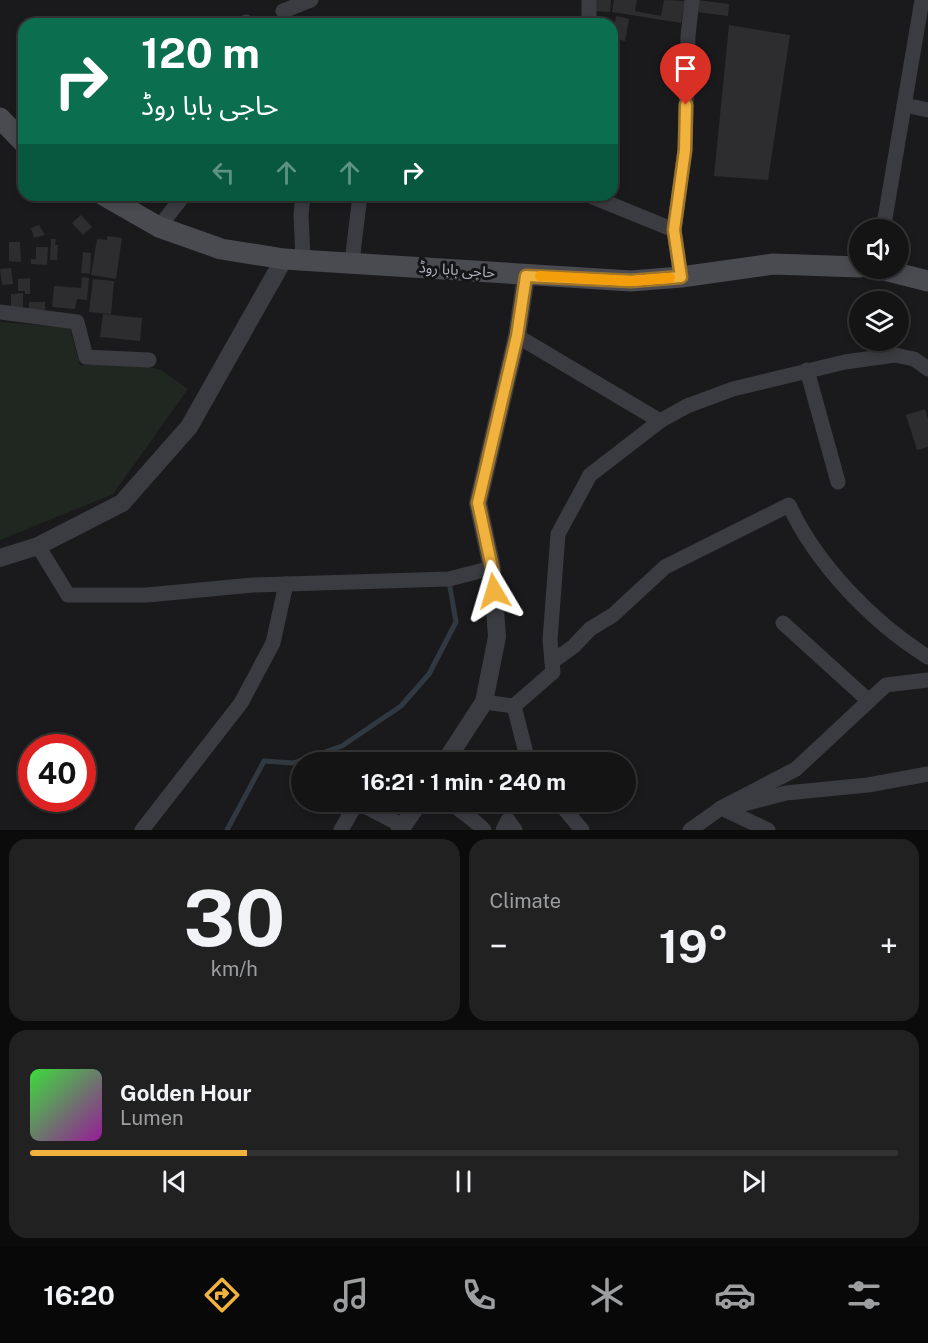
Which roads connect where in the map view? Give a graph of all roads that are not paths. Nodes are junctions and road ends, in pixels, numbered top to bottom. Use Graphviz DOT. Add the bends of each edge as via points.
graph roads {
  1 [pos="311,0"];
  2 [pos="589,0"];
  3 [pos="692,0"];
  4 [pos="922,0"];
  5 [pos="283,11"];
  6 [pos="589,18"];
  7 [pos="904,105"];
  8 [pos="928,110"];
  9 [pos="0,118"];
  10 [pos="18,137"];
  11 [pos="114,201"];
  12 [pos="179,201"];
  13 [pos="302,201"];
  14 [pos="359,201"];
  15 [pos="603,201"];
  16 [pos="885,219"];
  17 [pos="159,226"];
  18 [pos="674,230"];
  19 [pos="294,259"];
  20 [pos="352,262"];
  21 [pos="849,267"];
  22 [pos="526,276"];
  23 [pos="909,276"];
  24 [pos="681,277"];
  25 [pos="928,281"];
  26 [pos="0,312"];
  27 [pos="517,336"];
  28 [pos="149,360"];
  29 [pos="928,369"];
  30 [pos="807,370"];
  31 [pos="660,421"];
  32 [pos="838,482"];
  33 [pos="38,546"];
  34 [pos="0,558"];
  35 [pos="492,568"];
  36 [pos="286,584"];
  37 [pos="783,623"];
  38 [pos="928,657"];
  39 [pos="552,662"];
  40 [pos="928,680"];
  41 [pos="869,701"];
  42 [pos="484,702"];
  43 [pos="514,706"];
  44 [pos="452,752"];
  45 [pos="526,752"];
  46 [pos="928,774"];
  47 [pos="721,808"];
  48 [pos="413,812"];
  49 [pos="463,812"];
  50 [pos="567,812"];
  51 [pos="402,828"];
  52 [pos="142,830"];
  53 [pos="341,830"];
  54 [pos="484,830"];
  55 [pos="503,830"];
  56 [pos="514,830"];
  57 [pos="582,830"];
  58 [pos="690,830"];
  59 [pos="768,830"];
  1 -- 5 [label="street"];
  2 -- 6 [label="street"];
  3 -- 18 [label="street" via="685,150"];
  4 -- 7 [label="street"];
  7 -- 8 [label="street"];
  7 -- 16 [label="street"];
  9 -- 10 [label="main road"];
  11 -- 17 [label="main road, حاجی بابا روڈ"];
  12 -- 17 [label="street"];
  13 -- 19 [label="street"];
  14 -- 20 [label="street"];
  15 -- 18 [label="street"];
  17 -- 19 [label="main road, حاجی بابا روڈ" via="221,249"];
  18 -- 24 [label="street"];
  19 -- 20 [label="main road, حاجی بابا روڈ"];
  19 -- 33 [label="street" via="189,426 122,503"];
  20 -- 22 [label="main road, حاجی بابا روڈ"];
  21 -- 24 [label="main road, حاجی بابا روڈ" via="773,264"];
  22 -- 24 [label="main road, حاجی بابا روڈ" via="631,281"];
  22 -- 27 [label="street"];
  23 -- 25 [label="main road"];
  26 -- 28 [label="street" via="77,322 86,357"];
  27 -- 31 [label="street"];
  27 -- 35 [label="street" via="478,503"];
  29 -- 30 [label="street" via="895,355"];
  30 -- 31 [label="street" via="687,405"];
  30 -- 32 [label="street"];
  31 -- 39 [label="street" via="590,475 558,534 550,640"];
  33 -- 34 [label="street"];
  33 -- 36 [label="street" via="68,595 147,595"];
  35 -- 36 [label="street" via="449,579"];
  35 -- 42 [label="street" via="497,637"];
  36 -- 52 [label="street" via="273,643 241,703"];
  37 -- 41 [label="street"];
  38 -- 39 [label="street" via="905,642 830,573 799,528 789,505 665,567 613,615"];
  39 -- 43 [label="street" via="553,672"];
  40 -- 41 [label="street" via="886,685"];
  41 -- 47 [label="street" via="796,769"];
  42 -- 43 [label="street"];
  42 -- 44 [label="street"];
  43 -- 45 [label="street"];
  46 -- 47 [label="street" via="786,793"];
  47 -- 58 [label="street"];
  47 -- 59 [label="street"];
  48 -- 51 [label="street"];
  49 -- 54 [label="street"];
  50 -- 57 [label="street"];
  51 -- 53 [label="street" via="357,802"];
  55 -- 56 [label="street" via="508,820"];
}
